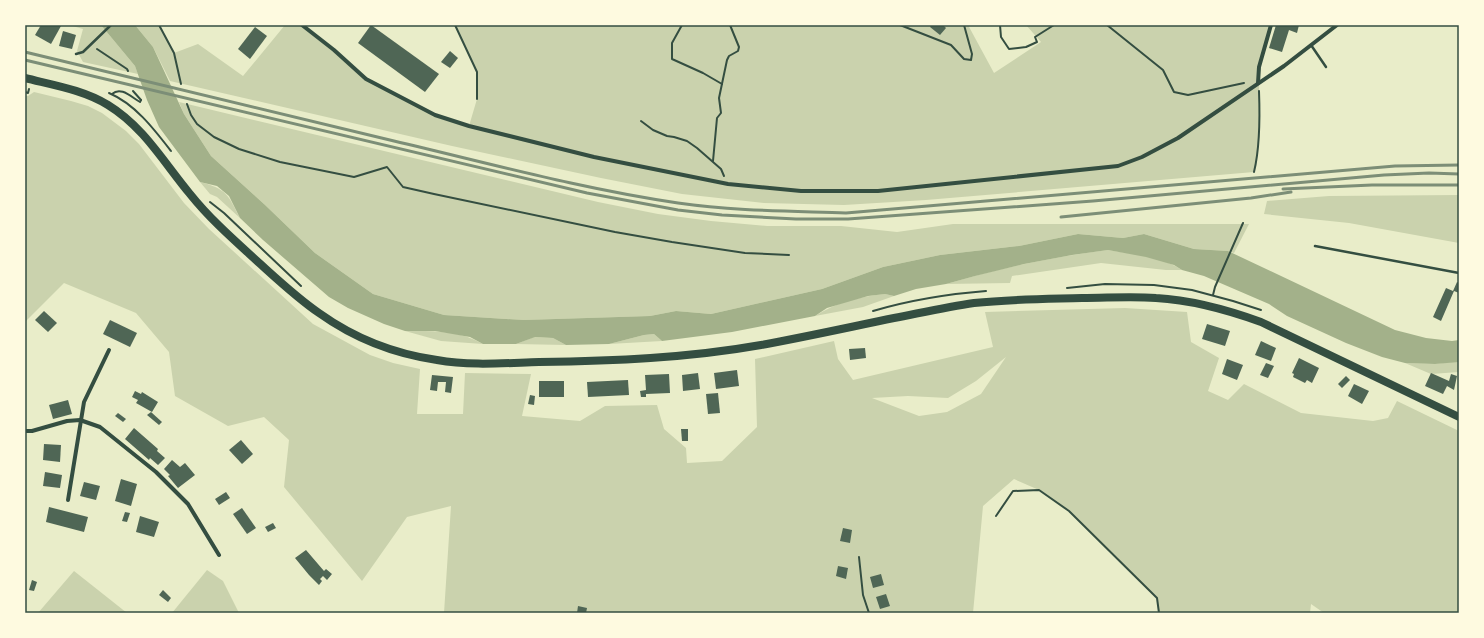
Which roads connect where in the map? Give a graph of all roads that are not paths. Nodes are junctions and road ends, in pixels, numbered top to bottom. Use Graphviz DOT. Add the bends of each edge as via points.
graph roads {
  1 [pos="111,25"];
  2 [pos="302,25"];
  3 [pos="1270,25"];
  4 [pos="1337,25"];
  5 [pos="1312,45"];
  6 [pos="76,54"];
  7 [pos="1326,67"];
  8 [pos="25,78"];
  9 [pos="1258,84"];
  10 [pos="1315,246"];
  11 [pos="1459,273"];
  12 [pos="109,350"];
  13 [pos="1459,417"];
  14 [pos="80,420"];
  15 [pos="25,431"];
  16 [pos="68,500"];
  17 [pos="219,555"];
  1 -- 6 [label="lane" via="83,52"];
  2 -- 9 [label="street" via="366,79 435,115 594,157 728,184 801,191 878,191 1118,166 1178,138"];
  3 -- 9 [label="street" via="1259,67"];
  4 -- 5 [label="street"];
  5 -- 7 [label="lane"];
  5 -- 9 [label="street"];
  8 -- 13 [label="main road" via="94,97 124,116 139,129 207,214 304,302 351,333 395,351 416,356 441,361 493,363 597,362 665,358 757,346 972,304 1035,299 1160,298 1209,306 1261,322"];
  10 -- 11 [label="lane"];
  12 -- 14 [label="street" via="84,402"];
  14 -- 15 [label="street"];
  14 -- 16 [label="street"];
  14 -- 17 [label="street" via="100,427 156,472 188,504"];
}
